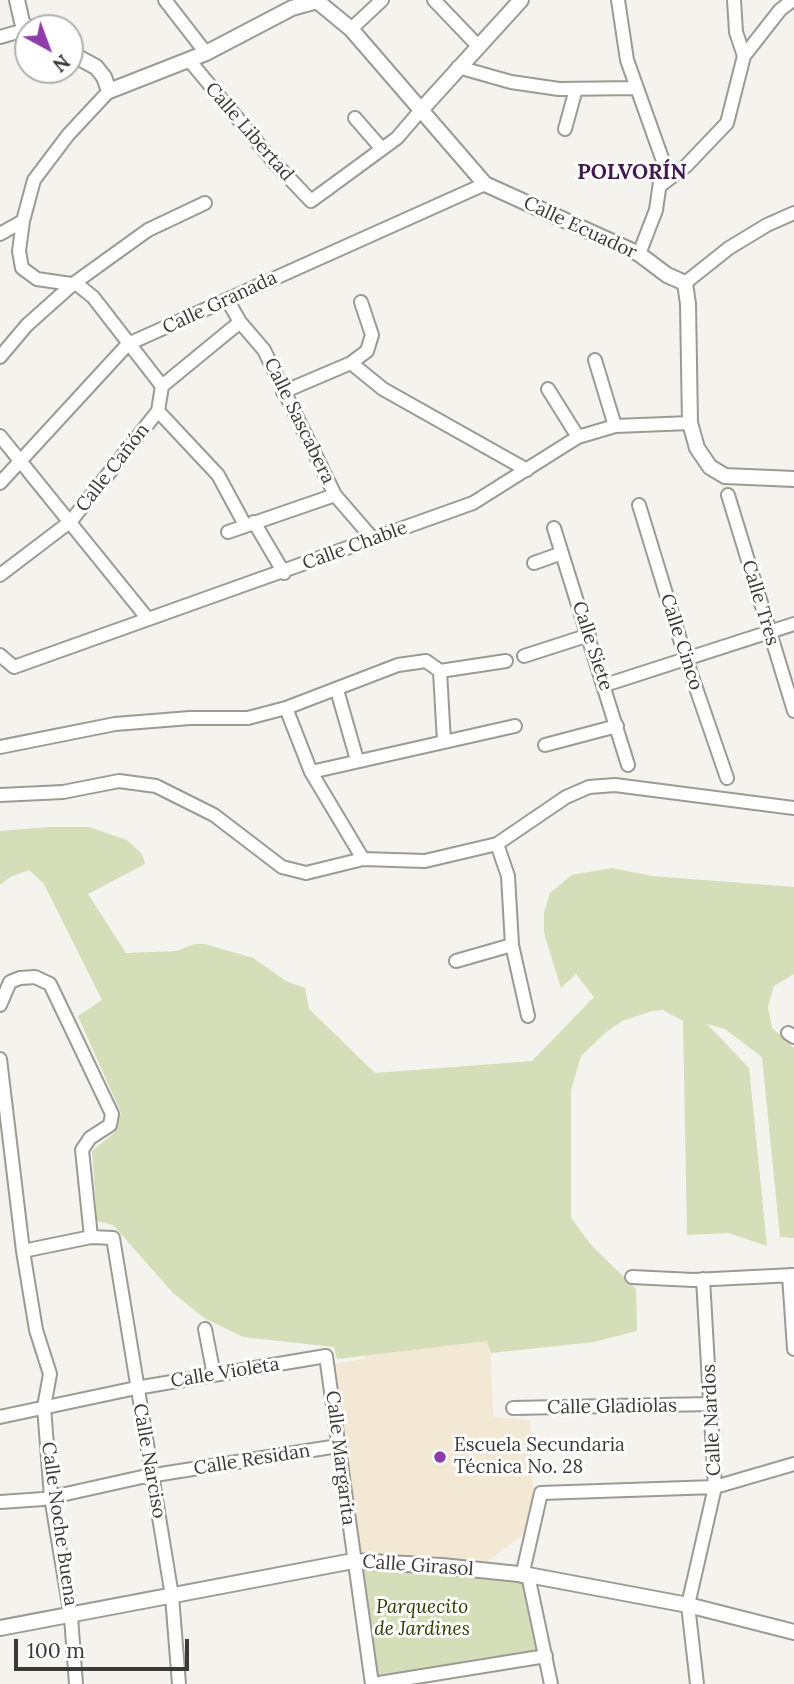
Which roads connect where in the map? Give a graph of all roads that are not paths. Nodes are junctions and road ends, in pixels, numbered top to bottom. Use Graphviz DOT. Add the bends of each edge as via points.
graph roads {
  1 [pos="164,0"];
  2 [pos="383,0"];
  3 [pos="434,0"];
  4 [pos="521,0"];
  5 [pos="618,0"];
  6 [pos="734,0"];
  7 [pos="793,0"];
  8 [pos="317,1"];
  9 [pos="288,4"];
  10 [pos="351,29"];
  11 [pos="479,47"];
  12 [pos="206,52"];
  13 [pos="744,56"];
  14 [pos="189,60"];
  15 [pos="84,61"];
  16 [pos="458,67"];
  17 [pos="636,88"];
  18 [pos="576,89"];
  19 [pos="109,91"];
  20 [pos="421,110"];
  21 [pos="355,118"];
  22 [pos="565,129"];
  23 [pos="382,149"];
  24 [pos="485,184"];
  25 [pos="661,185"];
  26 [pos="205,203"];
  27 [pos="794,213"];
  28 [pos="23,221"];
  29 [pos="0,234"];
  30 [pos="639,254"];
  31 [pos="685,283"];
  32 [pos="73,284"];
  33 [pos="228,301"];
  34 [pos="362,302"];
  35 [pos="240,321"];
  36 [pos="128,344"];
  37 [pos="0,357"];
  38 [pos="595,360"];
  39 [pos="351,363"];
  40 [pos="162,386"];
  41 [pos="548,389"];
  42 [pos="283,392"];
  43 [pos="158,411"];
  44 [pos="690,423"];
  45 [pos="615,426"];
  46 [pos="0,436"];
  47 [pos="578,437"];
  48 [pos="21,461"];
  49 [pos="527,470"];
  50 [pos="794,479"];
  51 [pos="0,483"];
  52 [pos="335,495"];
  53 [pos="727,495"];
  54 [pos="639,505"];
  55 [pos="71,521"];
  56 [pos="249,524"];
  57 [pos="554,528"];
  58 [pos="228,532"];
  59 [pos="373,539"];
  60 [pos="562,553"];
  61 [pos="534,563"];
  62 [pos="284,573"];
  63 [pos="0,575"];
  64 [pos="149,619"];
  65 [pos="794,624"];
  66 [pos="768,632"];
  67 [pos="589,635"];
  68 [pos="0,655"];
  69 [pos="524,656"];
  70 [pos="686,659"];
  71 [pos="506,661"];
  72 [pos="440,671"];
  73 [pos="605,685"];
  74 [pos="337,690"];
  75 [pos="286,708"];
  76 [pos="794,711"];
  77 [pos="515,726"];
  78 [pos="617,726"];
  79 [pos="444,742"];
  80 [pos="545,745"];
  81 [pos="0,747"];
  82 [pos="357,760"];
  83 [pos="628,765"];
  84 [pos="311,772"];
  85 [pos="727,778"];
  86 [pos="0,795"];
  87 [pos="794,808"];
  88 [pos="497,844"];
  89 [pos="363,859"];
  90 [pos="512,945"];
  91 [pos="456,961"];
  92 [pos="0,1005"];
  93 [pos="528,1016"];
  94 [pos="0,1059"];
  95 [pos="91,1237"];
  96 [pos="23,1251"];
  97 [pos="792,1275"];
  98 [pos="632,1277"];
  99 [pos="703,1279"];
  100 [pos="205,1329"];
  101 [pos="794,1349"];
  102 [pos="326,1356"];
  103 [pos="214,1375"];
  104 [pos="136,1388"];
  105 [pos="711,1404"];
  106 [pos="44,1407"];
  107 [pos="513,1408"];
  108 [pos="0,1417"];
  109 [pos="338,1446"];
  110 [pos="794,1464"];
  111 [pos="154,1475"];
  112 [pos="715,1487"];
  113 [pos="51,1497"];
  114 [pos="0,1502"];
  115 [pos="353,1561"];
  116 [pos="525,1576"];
  117 [pos="172,1596"];
  118 [pos="688,1605"];
  119 [pos="71,1617"];
  120 [pos="0,1628"];
  121 [pos="794,1632"];
  122 [pos="546,1656"];
  123 [pos="76,1684"];
  124 [pos="179,1684"];
  125 [pos="373,1684"];
  126 [pos="551,1684"];
  127 [pos="697,1684"];
  1 -- 12 [label="street"];
  2 -- 10 [label="street"];
  3 -- 11 [label="street"];
  4 -- 11 [label="street"];
  5 -- 17 [label="street"];
  6 -- 13 [label="street" via="736,32"];
  7 -- 13 [label="street" via="779,10"];
  8 -- 9 [label="street"];
  8 -- 10 [label="street, Calle Ecuador"];
  9 -- 12 [label="street"];
  10 -- 20 [label="street, Calle Ecuador"];
  11 -- 16 [label="street"];
  12 -- 14 [label="street"];
  13 -- 25 [label="street" via="727,122 686,166"];
  14 -- 19 [label="street"];
  14 -- 23 [label="street, Calle Libertad" via="311,201"];
  15 -- 19 [label="street" via="104,76"];
  16 -- 18 [label="street" via="512,82"];
  16 -- 20 [label="street"];
  17 -- 18 [label="street"];
  17 -- 25 [label="street" via="661,148"];
  18 -- 22 [label="street"];
  19 -- 28 [label="street" via="47,159 34,180"];
  20 -- 23 [label="street"];
  20 -- 24 [label="street, Calle Ecuador"];
  21 -- 23 [label="street"];
  24 -- 30 [label="street, Calle Ecuador"];
  24 -- 33 [label="street, Calle Granada"];
  25 -- 30 [label="street"];
  26 -- 32 [label="street" via="148,229"];
  27 -- 31 [label="street" via="729,248"];
  28 -- 29 [label="street"];
  28 -- 32 [label="street" via="22,268 37,279"];
  30 -- 31 [label="street, Calle Ecuador"];
  31 -- 44 [label="street"];
  32 -- 36 [label="street" via="93,297"];
  32 -- 37 [label="street" via="27,325"];
  33 -- 35 [label="street, Calle Sascabera"];
  33 -- 36 [label="street, Calle Granada"];
  34 -- 39 [label="street" via="372,335 367,351"];
  35 -- 40 [label="street"];
  35 -- 42 [label="street, Calle Sascabera" via="264,351"];
  36 -- 40 [label="street"];
  36 -- 48 [label="street, Calle Granada"];
  38 -- 45 [label="street"];
  39 -- 42 [label="street"];
  39 -- 49 [label="street" via="383,389"];
  40 -- 43 [label="street, Calle Cañón"];
  41 -- 47 [label="street"];
  42 -- 52 [label="street, Calle Sascabera"];
  43 -- 55 [label="street, Calle Cañón"];
  43 -- 56 [label="street" via="218,475"];
  44 -- 45 [label="street, Calle Chable"];
  44 -- 50 [label="street" via="697,448 710,467 725,476"];
  45 -- 47 [label="street, Calle Chable"];
  46 -- 48 [label="street"];
  47 -- 49 [label="street, Calle Chable"];
  48 -- 51 [label="street, Calle Granada"];
  48 -- 55 [label="street"];
  49 -- 59 [label="street, Calle Chable" via="472,503"];
  52 -- 56 [label="street"];
  52 -- 59 [label="street, Calle Sascabera"];
  53 -- 66 [label="street, Calle Tres"];
  54 -- 70 [label="street, Calle Cinco"];
  55 -- 63 [label="street, Calle Cañón"];
  55 -- 64 [label="street"];
  56 -- 58 [label="street"];
  56 -- 62 [label="street"];
  57 -- 60 [label="street, Calle Siete"];
  59 -- 62 [label="street, Calle Chable"];
  60 -- 61 [label="street"];
  60 -- 67 [label="street, Calle Siete"];
  62 -- 64 [label="street, Calle Chable"];
  64 -- 68 [label="street, Calle Chable" via="14,667"];
  65 -- 66 [label="street"];
  66 -- 70 [label="street"];
  66 -- 76 [label="street, Calle Tres"];
  67 -- 69 [label="street"];
  67 -- 73 [label="street, Calle Siete"];
  70 -- 73 [label="street"];
  70 -- 85 [label="street, Calle Cinco"];
  71 -- 72 [label="street"];
  72 -- 74 [label="street" via="426,661 398,665"];
  72 -- 79 [label="street"];
  73 -- 78 [label="street, Calle Siete"];
  74 -- 75 [label="street"];
  74 -- 82 [label="street"];
  75 -- 81 [label="street" via="248,718 115,724"];
  75 -- 84 [label="street"];
  77 -- 79 [label="street"];
  78 -- 80 [label="street"];
  78 -- 83 [label="street, Calle Siete"];
  79 -- 82 [label="street"];
  82 -- 84 [label="street"];
  84 -- 89 [label="street"];
  86 -- 89 [label="street" via="63,792 119,781 156,786 214,815 282,867 306,873"];
  87 -- 88 [label="street" via="627,786 589,788 566,797"];
  88 -- 89 [label="street" via="425,861"];
  88 -- 90 [label="street" via="508,876"];
  90 -- 91 [label="street"];
  90 -- 93 [label="street"];
  92 -- 95 [label="street" via="10,982 25,976 50,984 112,1114 110,1125 90,1138 82,1150"];
  94 -- 96 [label="street, Calle Noche Buena"];
  95 -- 96 [label="street"];
  95 -- 104 [label="street, Calle Narciso" via="113,1238"];
  96 -- 106 [label="street, Calle Noche Buena" via="36,1330 50,1374"];
  97 -- 99 [label="street"];
  97 -- 101 [label="street"];
  98 -- 99 [label="street"];
  99 -- 105 [label="street, Calle Nardos"];
  100 -- 103 [label="street"];
  102 -- 103 [label="street, Calle Violeta"];
  102 -- 109 [label="street, Calle Margarita"];
  103 -- 104 [label="street, Calle Violeta"];
  104 -- 106 [label="street, Calle Violeta"];
  104 -- 111 [label="street, Calle Narciso"];
  105 -- 107 [label="street, Calle Gladiolas"];
  105 -- 112 [label="street, Calle Nardos"];
  106 -- 108 [label="street, Calle Violeta"];
  106 -- 113 [label="street, Calle Noche Buena"];
  109 -- 111 [label="street, Calle Residan"];
  109 -- 115 [label="street, Calle Margarita"];
  110 -- 112 [label="street"];
  111 -- 113 [label="street, Calle Residan"];
  111 -- 117 [label="street, Calle Narciso"];
  112 -- 116 [label="street" via="541,1493"];
  112 -- 118 [label="street, Calle Nardos"];
  113 -- 114 [label="street, Calle Residan"];
  113 -- 119 [label="street, Calle Noche Buena"];
  115 -- 116 [label="street, Calle Girasol"];
  115 -- 117 [label="street, Calle Girasol"];
  115 -- 125 [label="street, Calle Margarita"];
  116 -- 118 [label="street, Calle Girasol"];
  116 -- 122 [label="street"];
  117 -- 119 [label="street, Calle Girasol"];
  117 -- 124 [label="street, Calle Narciso"];
  118 -- 121 [label="street, Calle Girasol"];
  118 -- 127 [label="street, Calle Nardos"];
  119 -- 120 [label="street, Calle Girasol"];
  119 -- 123 [label="street, Calle Noche Buena"];
  122 -- 125 [label="street"];
  122 -- 126 [label="street"];
}
